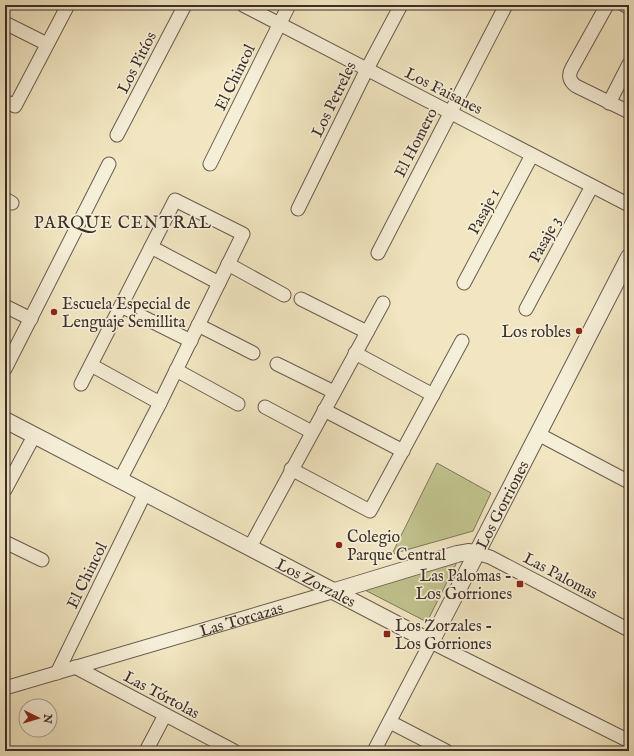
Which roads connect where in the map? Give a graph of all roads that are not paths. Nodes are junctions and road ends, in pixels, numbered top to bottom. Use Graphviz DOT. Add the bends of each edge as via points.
graph roads {
  1 [pos="68,5"];
  2 [pos="185,5"];
  3 [pos="243,5"];
  4 [pos="289,5"];
  5 [pos="401,5"];
  6 [pos="506,5"];
  7 [pos="607,5"];
  8 [pos="624,5"];
  9 [pos="629,8"];
  10 [pos="5,23"];
  11 [pos="280,24"];
  12 [pos="48,44"];
  13 [pos="629,64"];
  14 [pos="367,69"];
  15 [pos="10,103"];
  16 [pos="609,103"];
  17 [pos="450,112"];
  18 [pos="629,112"];
  19 [pos="118,135"];
  20 [pos="532,155"];
  21 [pos="109,164"];
  22 [pos="210,164"];
  23 [pos="592,186"];
  24 [pos="629,205"];
  25 [pos="298,209"];
  26 [pos="151,247"];
  27 [pos="378,252"];
  28 [pos="629,258"];
  29 [pos="228,264"];
  30 [pos="218,283"];
  31 [pos="464,283"];
  32 [pos="284,295"];
  33 [pos="301,299"];
  34 [pos="383,302"];
  35 [pos="5,306"];
  36 [pos="121,306"];
  37 [pos="526,309"];
  38 [pos="30,319"];
  39 [pos="198,325"];
  40 [pos="367,332"];
  41 [pos="191,341"];
  42 [pos="462,341"];
  43 [pos="253,353"];
  44 [pos="355,354"];
  45 [pos="277,364"];
  46 [pos="91,365"];
  47 [pos="5,369"];
  48 [pos="176,370"];
  49 [pos="82,384"];
  50 [pos="334,392"];
  51 [pos="433,395"];
  52 [pos="160,402"];
  53 [pos="238,404"];
  54 [pos="265,407"];
  55 [pos="324,410"];
  56 [pos="5,420"];
  57 [pos="312,432"];
  58 [pos="538,434"];
  59 [pos="34,436"];
  60 [pos="403,451"];
  61 [pos="291,470"];
  62 [pos="120,480"];
  63 [pos="629,482"];
  64 [pos="5,490"];
  65 [pos="145,493"];
  66 [pos="5,542"];
  67 [pos="250,547"];
  68 [pos="476,553"];
  69 [pos="42,560"];
  70 [pos="335,592"];
  71 [pos="629,630"];
  72 [pos="431,642"];
  73 [pos="75,668"];
  74 [pos="57,673"];
  75 [pos="5,688"];
  76 [pos="165,715"];
  77 [pos="390,722"];
  78 [pos="629,741"];
  79 [pos="146,751"];
  80 [pos="234,751"];
  81 [pos="374,751"];
  82 [pos="446,751"];
  1 -- 12 [label="street"];
  2 -- 19 [label="street, Los Pitíos"];
  3 -- 11 [label="street, Los Faisanes"];
  4 -- 11 [label="street, El Chincol"];
  5 -- 14 [label="street, Los Petreles"];
  6 -- 17 [label="street, El Homero"];
  7 -- 16 [label="street" via="570,76 573,84"];
  8 -- 9 [label="street"];
  10 -- 12 [label="street"];
  11 -- 14 [label="street, Los Faisanes"];
  11 -- 22 [label="street, El Chincol"];
  12 -- 15 [label="street"];
  13 -- 16 [label="street"];
  14 -- 17 [label="street, Los Faisanes"];
  14 -- 25 [label="street, Los Petreles"];
  16 -- 18 [label="street"];
  17 -- 20 [label="street, Los Faisanes"];
  17 -- 27 [label="street, El Homero"];
  20 -- 23 [label="street, Los Faisanes"];
  20 -- 31 [label="street, Pasaje 1"];
  21 -- 38 [label="street"];
  23 -- 24 [label="street, Los Faisanes"];
  23 -- 37 [label="street, Pasaje 3"];
  26 -- 29 [label="street" via="175,200 243,234"];
  26 -- 30 [label="street"];
  26 -- 36 [label="street"];
  28 -- 58 [label="street, Los Gorriones"];
  29 -- 30 [label="street"];
  29 -- 32 [label="street"];
  30 -- 39 [label="street"];
  33 -- 40 [label="street"];
  34 -- 40 [label="street"];
  35 -- 38 [label="street"];
  36 -- 41 [label="street"];
  36 -- 46 [label="street"];
  38 -- 47 [label="street"];
  39 -- 41 [label="street"];
  39 -- 43 [label="street"];
  40 -- 44 [label="street"];
  41 -- 48 [label="street"];
  42 -- 51 [label="street"];
  44 -- 50 [label="street"];
  44 -- 51 [label="street"];
  45 -- 50 [label="street"];
  46 -- 49 [label="street"];
  46 -- 52 [label="street"];
  48 -- 52 [label="street"];
  48 -- 53 [label="street"];
  50 -- 55 [label="street"];
  51 -- 60 [label="street"];
  52 -- 62 [label="street"];
  54 -- 57 [label="street"];
  55 -- 57 [label="street"];
  55 -- 60 [label="street"];
  56 -- 59 [label="street, Los Zorzales"];
  57 -- 61 [label="street"];
  58 -- 63 [label="street"];
  58 -- 68 [label="street, Los Gorriones"];
  59 -- 62 [label="street, Los Zorzales"];
  59 -- 64 [label="street"];
  60 -- 61 [label="street" via="370,511"];
  61 -- 67 [label="street"];
  62 -- 65 [label="street, Los Zorzales"];
  65 -- 67 [label="street, Los Zorzales"];
  65 -- 74 [label="street, El Chincol"];
  66 -- 69 [label="street"];
  67 -- 70 [label="street, Los Zorzales"];
  68 -- 70 [label="street, Las Torcazas" via="457,554"];
  68 -- 71 [label="street, Las Palomas" via="490,557"];
  68 -- 72 [label="street, Los Gorriones"];
  70 -- 72 [label="street, Los Zorzales"];
  70 -- 73 [label="street, Las Torcazas"];
  72 -- 77 [label="street, Los Gorriones"];
  72 -- 78 [label="street, Los Zorzales"];
  73 -- 74 [label="street, Las Torcazas"];
  73 -- 76 [label="street, Las Tórtolas"];
  74 -- 75 [label="street, Las Torcazas"];
  76 -- 79 [label="street"];
  76 -- 80 [label="street, Las Tórtolas"];
  77 -- 81 [label="street, Los Gorriones"];
  77 -- 82 [label="street"];
}
